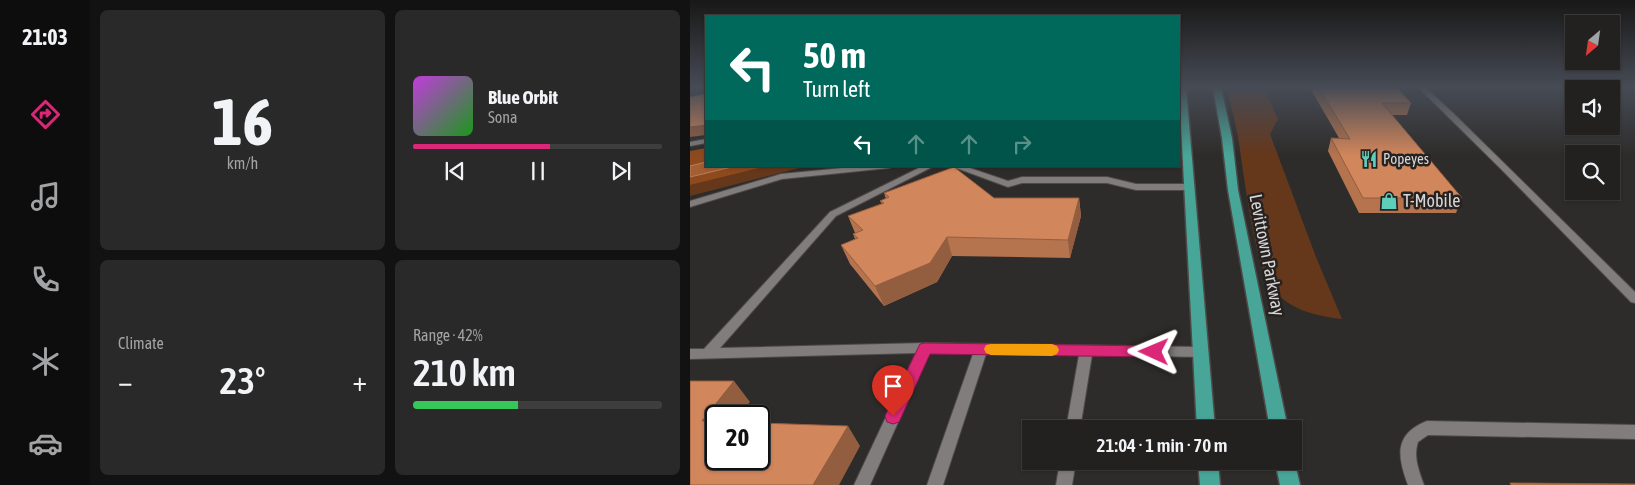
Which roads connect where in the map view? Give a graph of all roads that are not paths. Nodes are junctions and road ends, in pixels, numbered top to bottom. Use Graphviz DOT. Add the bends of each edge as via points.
graph roads {
  1 [pos="1184,111"];
  2 [pos="1222,111"];
  3 [pos="1446,111"];
  4 [pos="705,141"];
  5 [pos="690,144"];
  6 [pos="879,167"];
  7 [pos="928,167"];
  8 [pos="958,167"];
  9 [pos="1189,187"];
  10 [pos="690,204"];
  11 [pos="1635,299"];
  12 [pos="925,348"];
  13 [pos="981,349"];
  14 [pos="1086,350"];
  15 [pos="1201,352"];
  16 [pos="690,354"];
  17 [pos="707,354"];
  18 [pos="1074,420"];
  19 [pos="1205,420"];
  20 [pos="1277,420"];
  21 [pos="1635,432"];
  22 [pos="1066,470"];
  23 [pos="1209,470"];
  24 [pos="1287,470"];
  25 [pos="862,485"];
  26 [pos="935,485"];
  27 [pos="1064,485"];
  28 [pos="1210,485"];
  29 [pos="1290,485"];
  30 [pos="1416,485"];
  1 -- 9 [label="main road"];
  2 -- 20 [label="main road, Levittown Parkway" via="1232,190"];
  3 -- 11 [label="lane"];
  4 -- 5 [label="lane"];
  6 -- 10 [label="lane" via="781,177"];
  7 -- 17 [label="lane" via="833,214"];
  8 -- 9 [label="lane" via="1008,184 1022,180 1107,180 1136,187"];
  9 -- 15 [label="main road"];
  12 -- 13 [label="lane"];
  12 -- 17 [label="lane"];
  12 -- 25 [label="lane"];
  13 -- 14 [label="lane"];
  13 -- 26 [label="lane"];
  14 -- 15 [label="lane"];
  14 -- 18 [label="lane"];
  15 -- 19 [label="main road"];
  16 -- 17 [label="lane"];
  21 -- 30 [label="lane" via="1418,430 1407,450 1408,466"];
  22 -- 27 [label="lane"];
  23 -- 28 [label="main road"];
  24 -- 29 [label="main road"];
}
